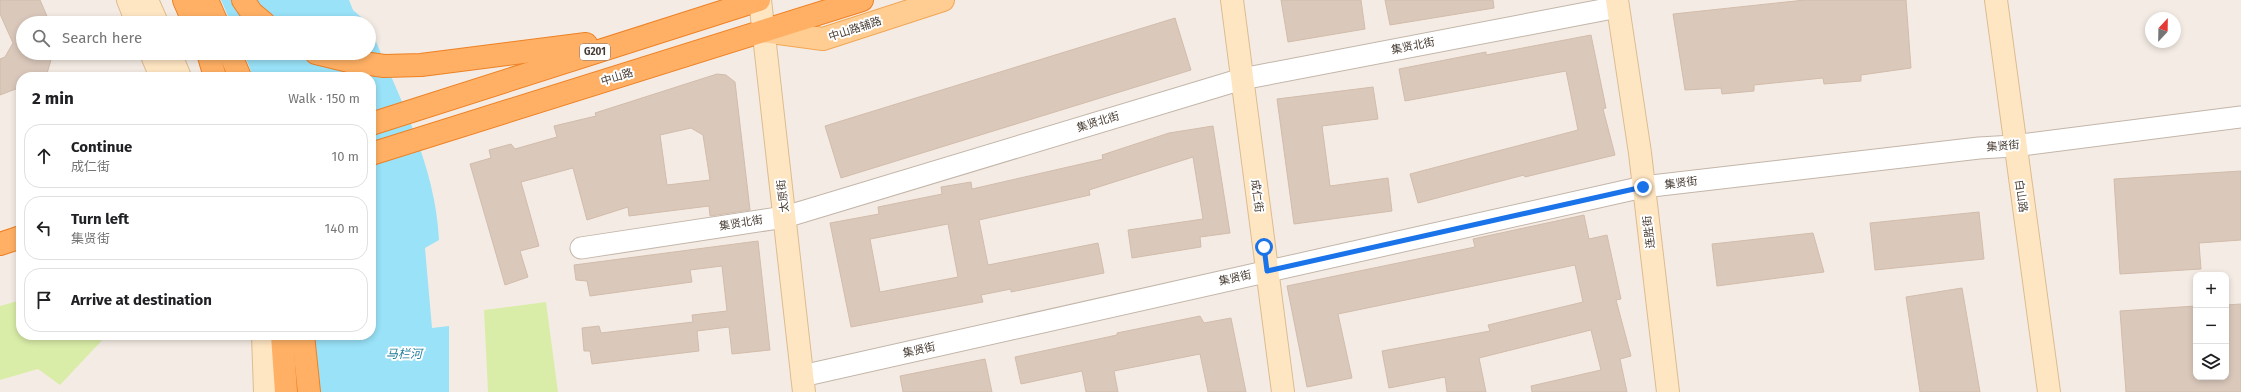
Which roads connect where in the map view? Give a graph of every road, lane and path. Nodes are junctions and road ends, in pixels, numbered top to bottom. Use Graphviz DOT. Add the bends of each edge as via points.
graph roads {
  1 [pos="128,0"];
  2 [pos="147,0"];
  3 [pos="184,0"];
  4 [pos="207,0"];
  5 [pos="243,0"];
  6 [pos="760,0"];
  7 [pos="862,0"];
  8 [pos="943,0"];
  9 [pos="1232,0"];
  10 [pos="1996,0"];
  11 [pos="1618,4"];
  12 [pos="135,16"];
  13 [pos="154,16"];
  14 [pos="191,16"];
  15 [pos="214,16"];
  16 [pos="256,16"];
  17 [pos="763,31"];
  18 [pos="648,35"];
  19 [pos="153,60"];
  20 [pos="173,60"];
  21 [pos="210,60"];
  22 [pos="233,60"];
  23 [pos="342,60"];
  24 [pos="159,72"];
  25 [pos="178,72"];
  26 [pos="214,72"];
  27 [pos="238,72"];
  28 [pos="1242,79"];
  29 [pos="2241,117"];
  30 [pos="376,122"];
  31 [pos="2014,146"];
  32 [pos="376,152"];
  33 [pos="1643,187"];
  34 [pos="785,217"];
  35 [pos="16,238"];
  36 [pos="0,244"];
  37 [pos="581,248"];
  38 [pos="1267,271"];
  39 [pos="263,340"];
  40 [pos="282,340"];
  41 [pos="304,340"];
  42 [pos="803,384"];
  43 [pos="265,392"];
  44 [pos="286,392"];
  45 [pos="309,392"];
  46 [pos="1282,392"];
  47 [pos="1668,392"];
  48 [pos="2049,392"];
  1 -- 12 [label="main road"];
  2 -- 13 [label="main road"];
  3 -- 14 [label="highway"];
  4 -- 15 [label="highway"];
  5 -- 16 [label="highway"];
  6 -- 17 [label="main road, 太原街"];
  6 -- 18 [label="highway, G201"];
  7 -- 17 [label="highway, 中山路"];
  8 -- 17 [label="main road, 中山路辅路" via="823,39"];
  9 -- 28 [label="main road, 成仁街"];
  10 -- 31 [label="main road, 白山路"];
  11 -- 28 [label="street, 集贤北街"];
  11 -- 33 [label="main road, 连胜街"];
  17 -- 32 [label="highway, 中山路"];
  17 -- 34 [label="main road, 太原街"];
  18 -- 23 [label="highway" via="421,65 384,66"];
  18 -- 30 [label="highway, G201"];
  19 -- 24 [label="main road"];
  20 -- 25 [label="main road"];
  21 -- 26 [label="highway"];
  22 -- 27 [label="highway"];
  28 -- 34 [label="street, 集贤北街"];
  28 -- 38 [label="main road, 成仁街"];
  29 -- 31 [label="street, 集贤街"];
  31 -- 33 [label="street, 集贤街"];
  31 -- 48 [label="main road, 白山路"];
  33 -- 38 [label="street, 集贤街"];
  33 -- 47 [label="main road, 连胜街"];
  34 -- 37 [label="street, 集贤北街"];
  34 -- 42 [label="main road, 太原街"];
  35 -- 36 [label="highway"];
  38 -- 42 [label="street, 集贤街"];
  38 -- 46 [label="main road, 成仁街"];
  39 -- 43 [label="main road"];
  40 -- 44 [label="highway"];
  41 -- 45 [label="highway"];
}
